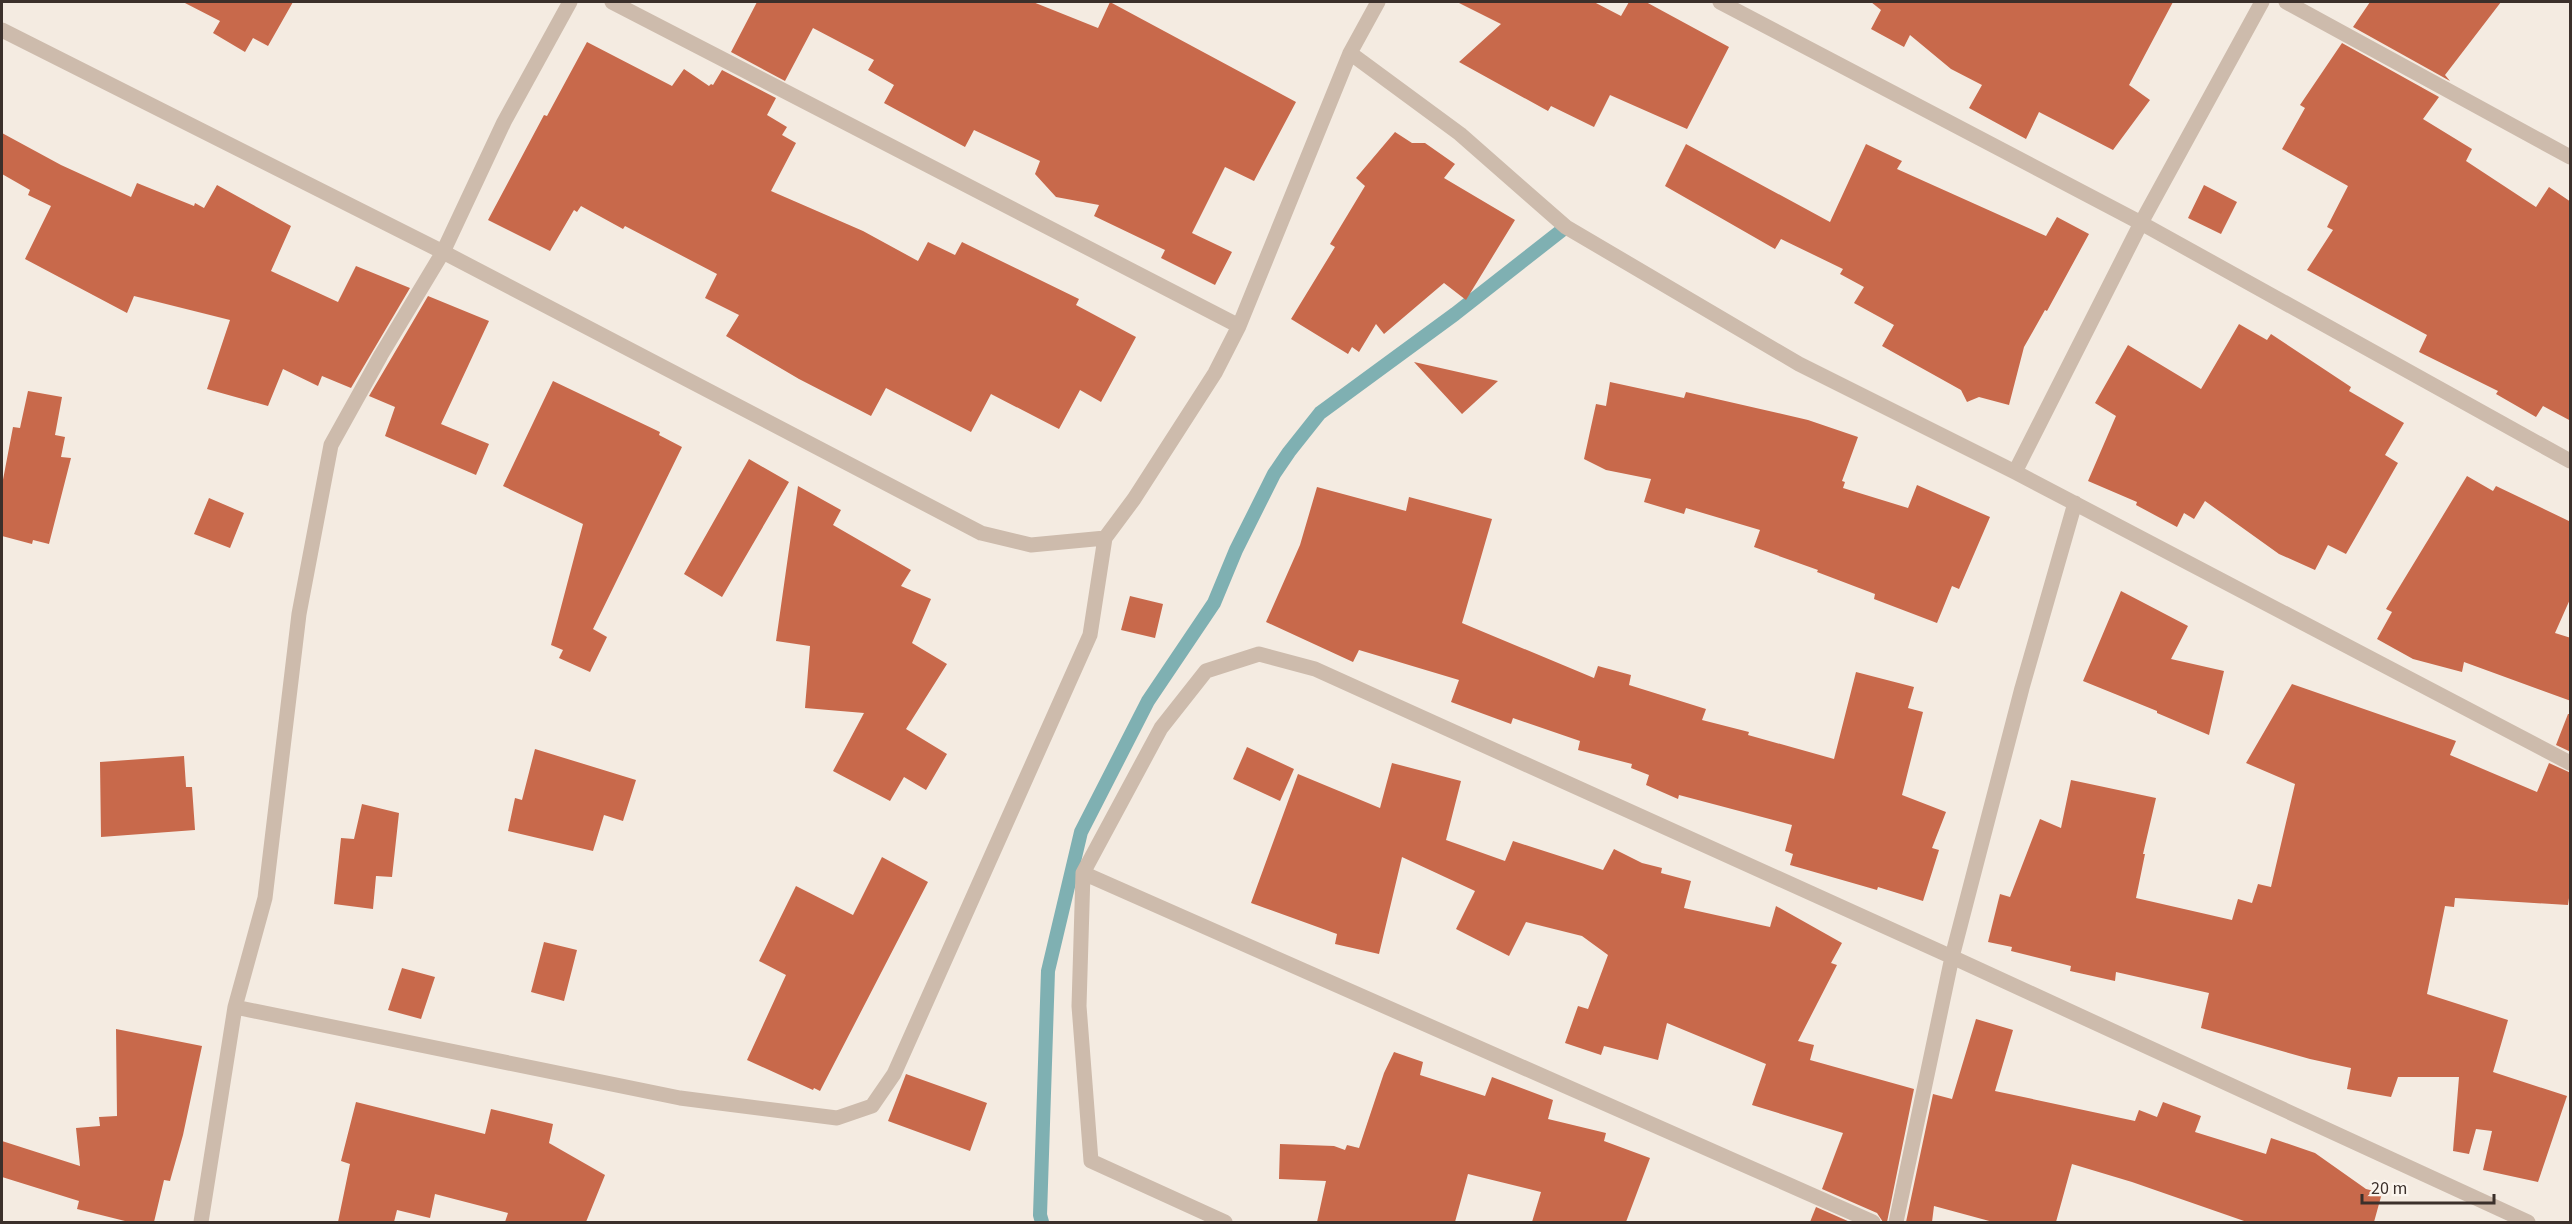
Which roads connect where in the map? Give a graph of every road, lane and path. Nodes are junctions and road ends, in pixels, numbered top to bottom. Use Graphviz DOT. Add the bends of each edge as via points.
graph roads {
  1 [pos="570,2"];
  2 [pos="612,2"];
  3 [pos="1378,2"];
  4 [pos="1720,2"];
  5 [pos="2262,2"];
  6 [pos="2286,2"];
  7 [pos="2,30"];
  8 [pos="1350,53"];
  9 [pos="2571,157"];
  10 [pos="2141,223"];
  11 [pos="443,252"];
  12 [pos="1239,326"];
  13 [pos="2571,461"];
  14 [pos="2015,472"];
  15 [pos="2075,503"];
  16 [pos="1105,538"];
  17 [pos="2571,763"];
  18 [pos="1083,873"];
  19 [pos="1952,957"];
  20 [pos="235,1007"];
  21 [pos="201,1222"];
  22 [pos="1226,1222"];
  23 [pos="1874,1222"];
  24 [pos="1896,1222"];
  25 [pos="2528,1222"];
  1 -- 11 [label="street" via="504,122"];
  2 -- 12 [label="street"];
  3 -- 8 [label="street"];
  4 -- 10 [label="street"];
  5 -- 10 [label="street"];
  6 -- 9 [label="street"];
  7 -- 11 [label="street"];
  8 -- 12 [label="street"];
  8 -- 14 [label="street" via="1460,134 1566,227 1799,364"];
  10 -- 13 [label="street"];
  10 -- 14 [label="street"];
  11 -- 16 [label="street" via="981,533 1031,545"];
  11 -- 20 [label="street" via="331,445 299,614 265,898"];
  12 -- 16 [label="street" via="1215,373"];
  14 -- 15 [label="street"];
  15 -- 17 [label="street"];
  15 -- 19 [label="street" via="2033,645"];
  16 -- 20 [label="street" via="1090,635 894,1074 872,1106 837,1118 680,1098"];
  18 -- 19 [label="street" via="1161,728 1206,671 1259,654 1315,669"];
  18 -- 22 [label="street" via="1079,1006 1091,1161"];
  18 -- 23 [label="street"];
  19 -- 24 [label="street"];
  19 -- 25 [label="street"];
  20 -- 21 [label="street"];
}
